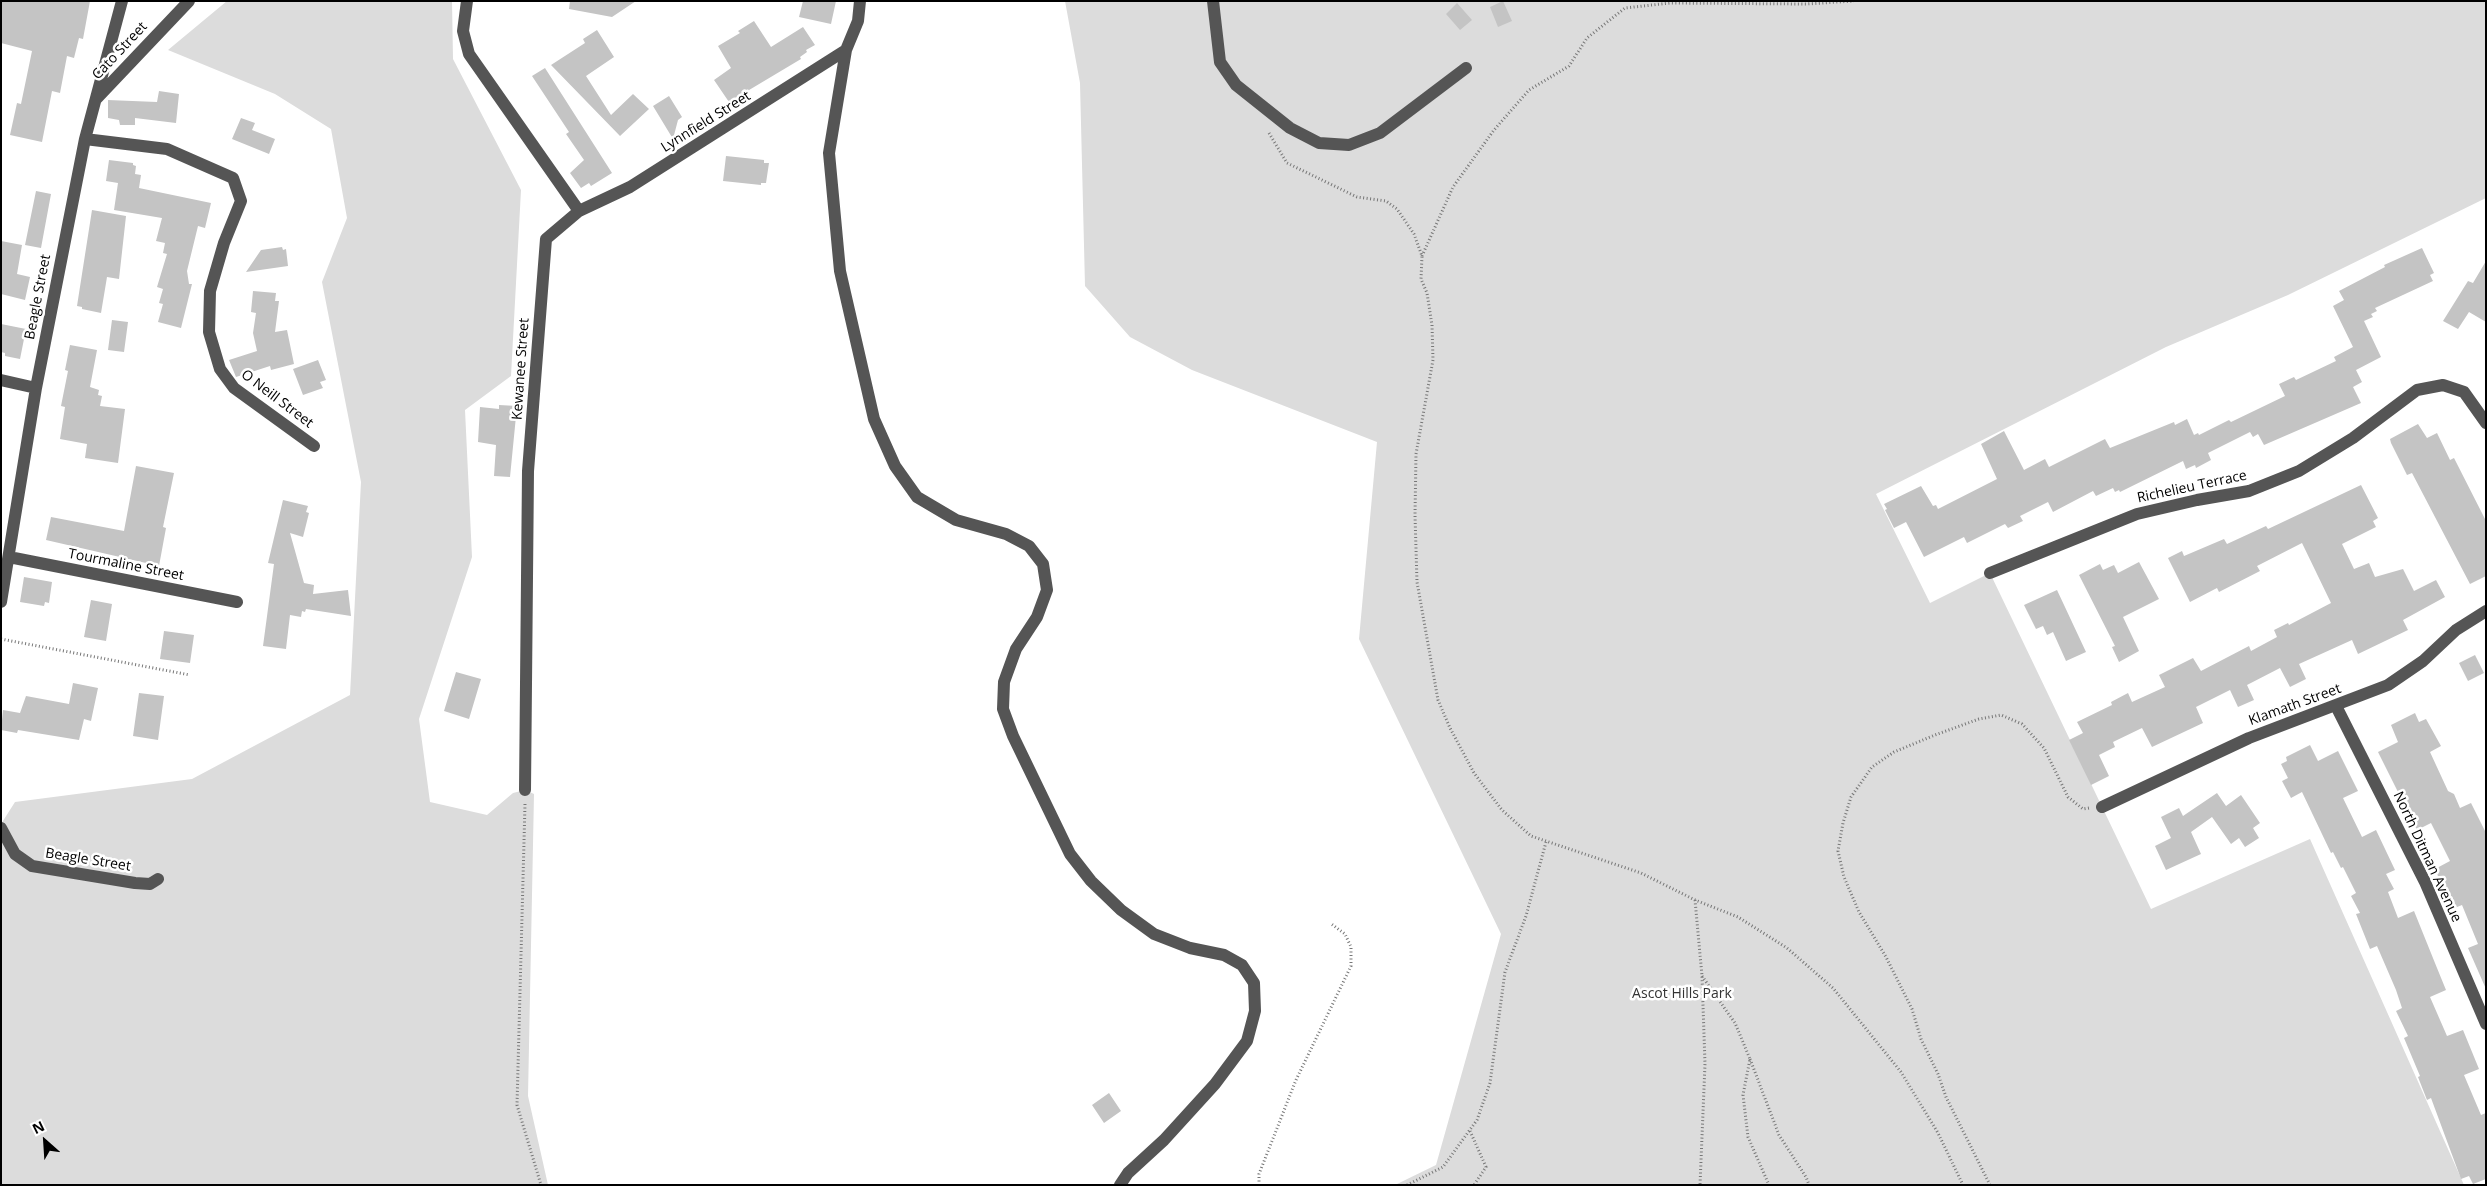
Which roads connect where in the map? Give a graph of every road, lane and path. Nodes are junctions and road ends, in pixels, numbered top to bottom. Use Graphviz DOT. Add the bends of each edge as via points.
graph roads {
  1 [pos="122,1"];
  2 [pos="189,1"];
  3 [pos="468,1"];
  4 [pos="860,1"];
  5 [pos="1213,1"];
  6 [pos="1854,1"];
  7 [pos="846,50"];
  8 [pos="1466,68"];
  9 [pos="96,100"];
  10 [pos="1267,130"];
  11 [pos="85,139"];
  12 [pos="578,211"];
  13 [pos="1422,256"];
  14 [pos="1,380"];
  15 [pos="36,388"];
  16 [pos="2486,423"];
  17 [pos="314,446"];
  18 [pos="9,557"];
  19 [pos="1990,573"];
  20 [pos="1,602"];
  21 [pos="237,602"];
  22 [pos="2486,611"];
  23 [pos="1,639"];
  24 [pos="190,675"];
  25 [pos="2336,706"];
  26 [pos="525,790"];
  27 [pos="2102,807"];
  28 [pos="1,828"];
  29 [pos="1546,842"];
  30 [pos="158,879"];
  31 [pos="1696,900"];
  32 [pos="1330,923"];
  33 [pos="1702,976"];
  34 [pos="2486,1024"];
  35 [pos="1750,1059"];
  36 [pos="1470,1131"];
  37 [pos="541,1185"];
  38 [pos="1120,1185"];
  39 [pos="1259,1185"];
  40 [pos="1407,1185"];
  41 [pos="1474,1185"];
  42 [pos="1700,1185"];
  43 [pos="1769,1185"];
  44 [pos="1809,1185"];
  45 [pos="1963,1185"];
  46 [pos="1990,1185"];
  1 -- 9 [label="street, Beagle Street"];
  2 -- 9 [label="street, Cato Street"];
  3 -- 12 [label="street" via="463,31 469,54"];
  4 -- 7 [label="street" via="858,22"];
  5 -- 8 [label="street" via="1220,62 1236,85 1290,128 1319,144 1350,144 1380,133"];
  6 -- 13 [label="path" via="1670,3 1625,8 1586,38 1569,66 1529,90 1500,123 1453,187"];
  7 -- 12 [label="street, Lynnfield Street" via="638,182"];
  7 -- 38 [label="street" via="830,153 840,271 874,419 884,442 895,466 917,497 956,520 1006,534 1029,546 1044,564 1047,590 1037,617 1016,649 1004,682 1003,710 1070,854 1091,881 1154,934 1190,948 1224,955 1242,965 1254,983 1255,1011 1247,1041 1215,1084"];
  9 -- 11 [label="street, Beagle Street"];
  10 -- 13 [label="path" via="1287,163 1357,197 1386,201 1398,208 1414,234"];
  11 -- 15 [label="street, Beagle Street"];
  11 -- 17 [label="street, O Neill Street" via="167,149 233,178 241,201 210,291 210,332 220,369 234,388"];
  12 -- 26 [label="street, Kewanee Street" via="546,239 528,471"];
  13 -- 29 [label="path" via="1421,279 1427,293 1432,325 1432,360 1416,454 1417,582 1438,700 1474,773 1502,810 1531,836"];
  14 -- 15 [label="street"];
  15 -- 18 [label="street, Beagle Street"];
  16 -- 19 [label="street, Richelieu Terrace" via="2464,392 2443,385 2417,390 2353,438 2298,471 2249,491 2137,514"];
  18 -- 20 [label="street, Beagle Street"];
  18 -- 21 [label="street, Tourmaline Street"];
  22 -- 25 [label="street, Klamath Street" via="2456,630 2423,661 2388,685"];
  23 -- 24 [label="path"];
  25 -- 27 [label="street, Klamath Street" via="2248,738"];
  25 -- 34 [label="street, North Ditman Avenue" via="2425,882"];
  26 -- 37 [label="path" via="517,1105"];
  27 -- 46 [label="path" via="2083,809 2068,797 2044,748 2022,724 2001,715 1979,719 1935,735 1894,752 1872,767 1851,797 1843,823 1838,851 1844,877 1859,912 1912,1009 1946,1097"];
  28 -- 30 [label="street, Beagle Street" via="16,854 32,866 135,883 150,884"];
  29 -- 31 [label="path" via="1641,873"];
  29 -- 36 [label="path" via="1526,916 1505,972 1490,1083 1478,1120"];
  31 -- 33 [label="path"];
  31 -- 45 [label="path" via="1738,917 1763,932 1833,988 1901,1072 1938,1133"];
  32 -- 39 [label="path" via="1344,934 1351,947 1351,966 1296,1080 1259,1174"];
  33 -- 35 [label="path" via="1735,1022"];
  33 -- 42 [label="path" via="1704,1064"];
  35 -- 43 [label="path" via="1744,1095 1748,1137"];
  35 -- 44 [label="path" via="1779,1135"];
  36 -- 40 [label="path" via="1443,1167"];
  36 -- 41 [label="path" via="1486,1167"];
}
